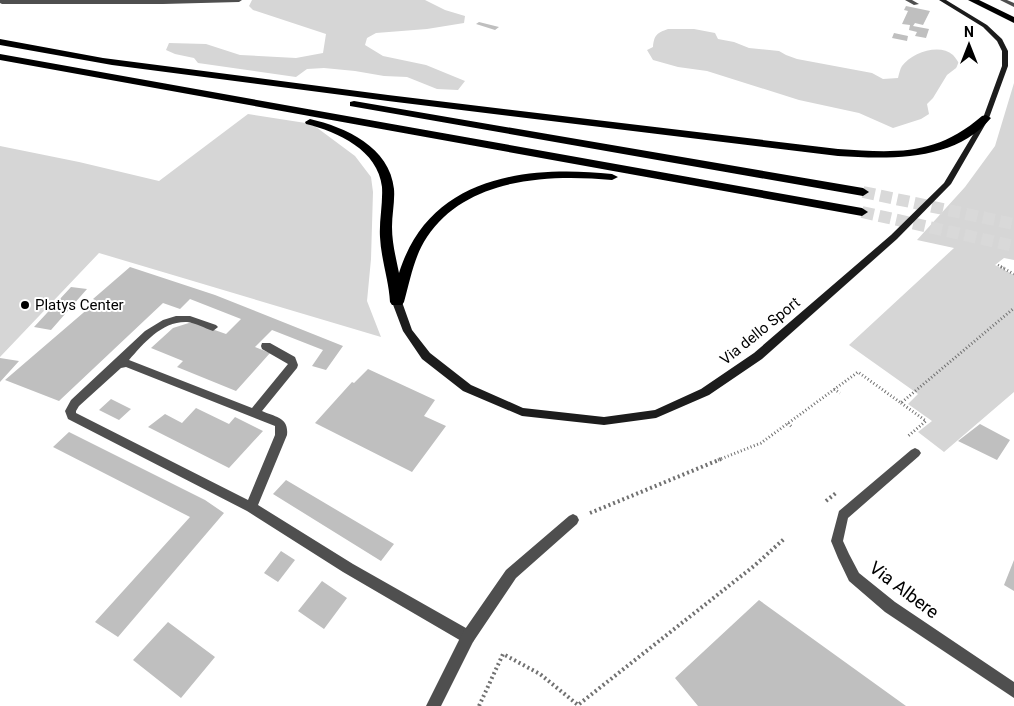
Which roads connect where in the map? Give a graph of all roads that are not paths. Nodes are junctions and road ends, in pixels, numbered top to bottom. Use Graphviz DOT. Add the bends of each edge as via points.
graph roads {
  1 [pos="1,0"];
  2 [pos="239,0"];
  3 [pos="908,0"];
  4 [pos="934,0"];
  5 [pos="942,0"];
  6 [pos="972,0"];
  7 [pos="1003,0"];
  8 [pos="916,4"];
  9 [pos="1014,5"];
  10 [pos="964,12"];
  11 [pos="1014,20"];
  12 [pos="0,42"];
  13 [pos="0,57"];
  14 [pos="104,60"];
  15 [pos="101,75"];
  16 [pos="986,118"];
  17 [pos="863,192"];
  18 [pos="788,199"];
  19 [pos="862,212"];
  20 [pos="397,302"];
  21 [pos="213,327"];
  22 [pos="266,346"];
  23 [pos="118,364"];
  24 [pos="254,413"];
  25 [pos="916,453"];
  26 [pos="251,507"];
  27 [pos="573,520"];
  28 [pos="468,638"];
  29 [pos="1014,691"];
  30 [pos="433,706"];
  1 -- 2 [label="street"];
  3 -- 8 [label="street"];
  4 -- 10 [label="street, Via dello Sport"];
  5 -- 10 [label="street, Via dello Sport"];
  6 -- 11 [label="highway"];
  7 -- 9 [label="street"];
  10 -- 16 [label="street, Via dello Sport" via="1000,40 1005,51 1005,66"];
  12 -- 14 [label="highway"];
  13 -- 15 [label="highway"];
  14 -- 16 [label="highway" via="843,153 888,154 941,146 959,139"];
  14 -- 17 [label="highway"];
  15 -- 18 [label="highway"];
  15 -- 20 [label="highway" via="244,110 312,122 340,130 357,140 378,163 387,183 386,233"];
  16 -- 20 [label="street, Via dello Sport" via="947,184 894,237 758,356 705,392 656,414 604,421 522,412 467,388 426,356 408,330"];
  18 -- 19 [label="highway"];
  18 -- 20 [label="highway" via="702,193 621,178 563,172 496,184 465,196 436,216 422,234 408,262"];
  21 -- 23 [label="street" via="186,319 166,322"];
  22 -- 24 [label="street" via="291,360 293,365"];
  23 -- 24 [label="street" via="132,364"];
  23 -- 26 [label="street" via="75,403 70,411 72,416"];
  24 -- 26 [label="street" via="282,427"];
  25 -- 29 [label="street, Via Albere" via="843,515 837,541 844,558 854,577 890,606"];
  26 -- 28 [label="street"];
  27 -- 28 [label="street" via="510,574"];
  28 -- 30 [label="street"];
}
